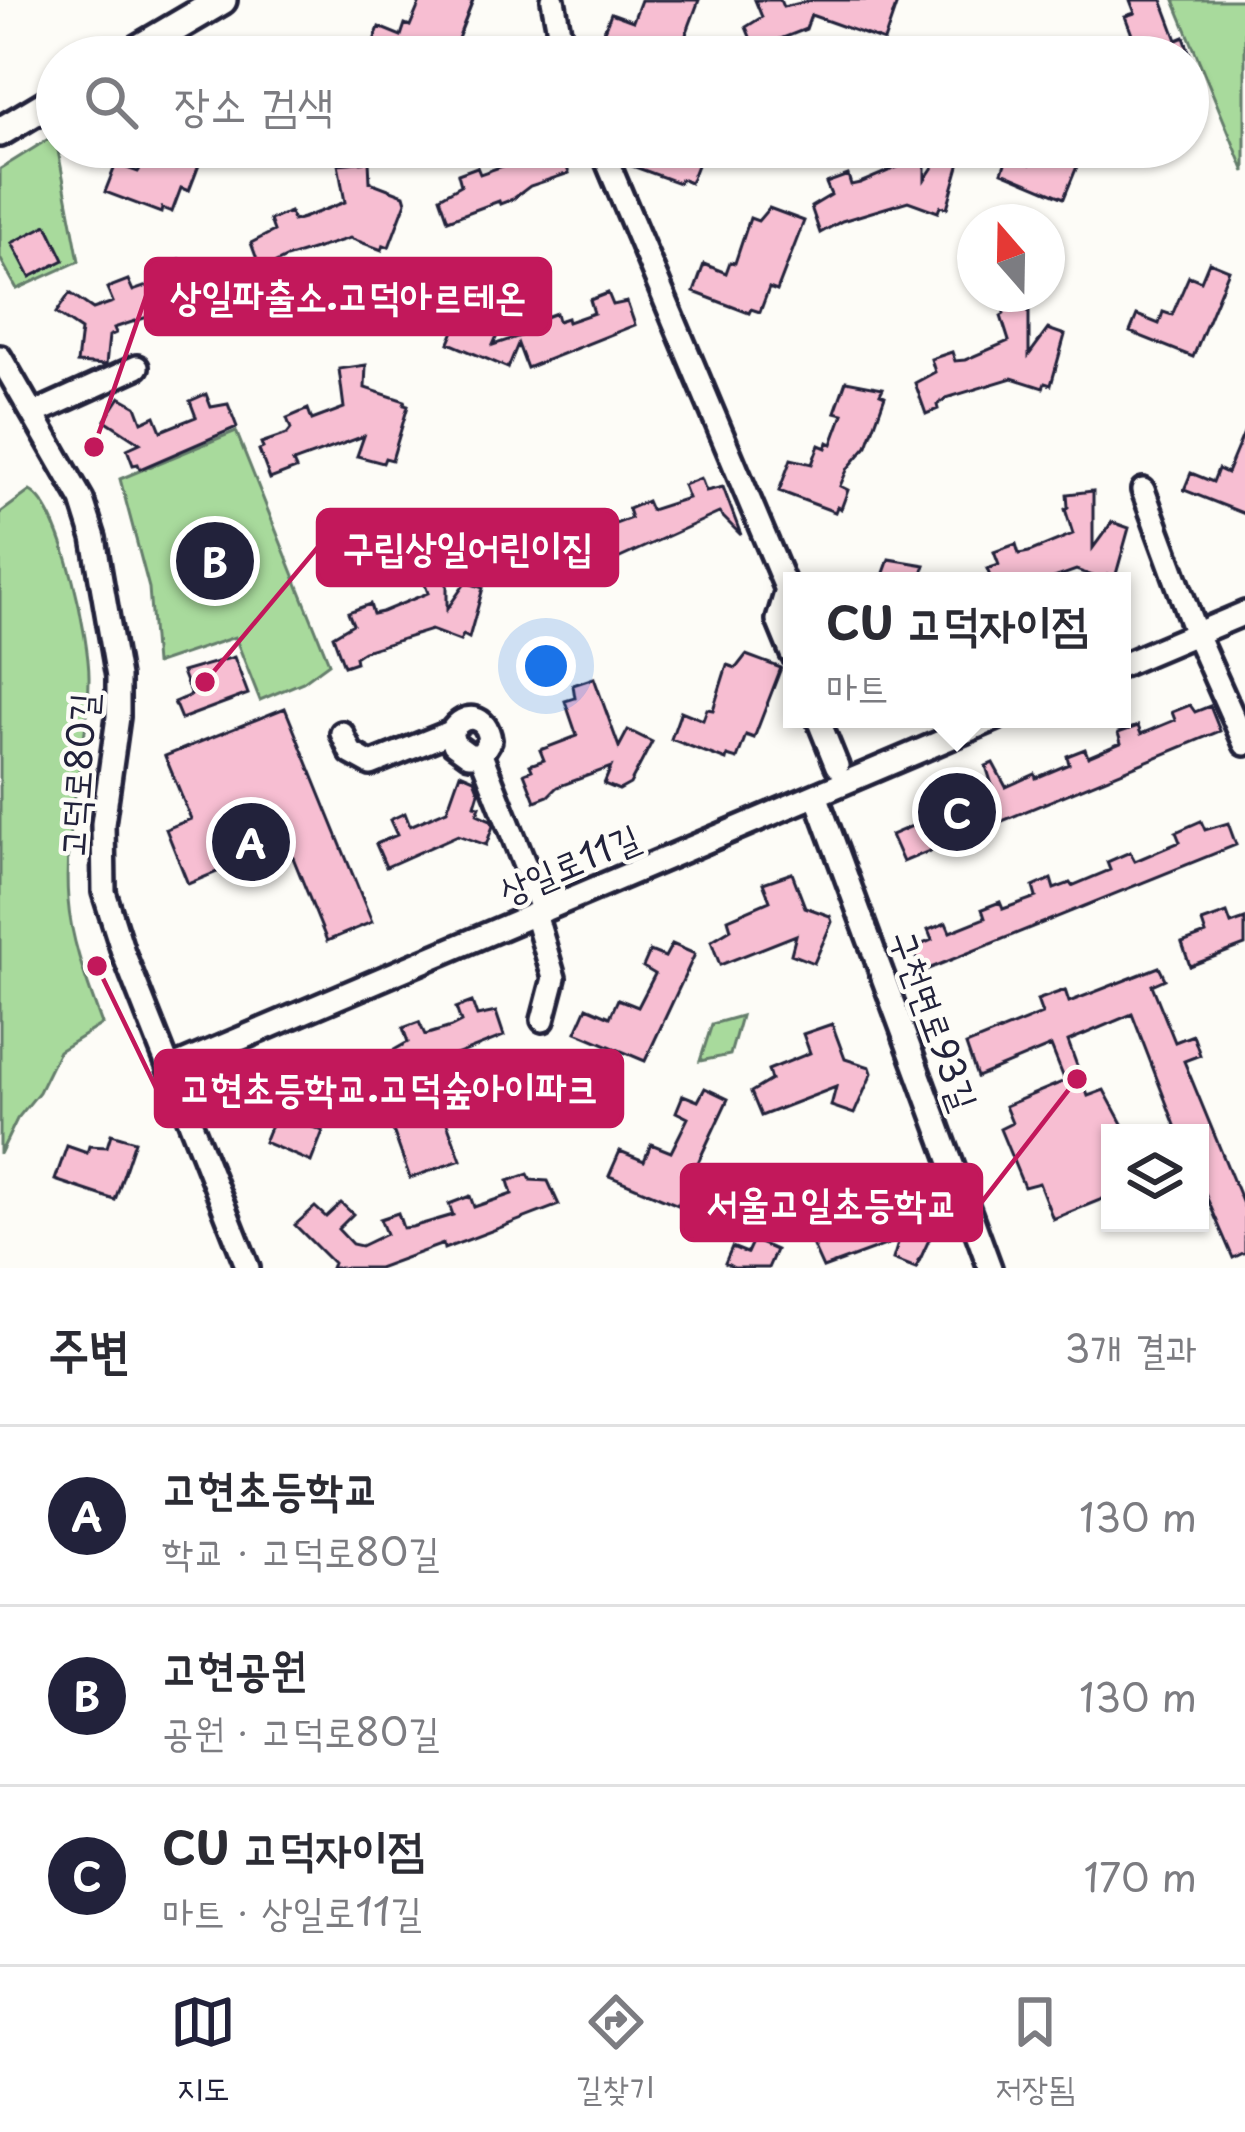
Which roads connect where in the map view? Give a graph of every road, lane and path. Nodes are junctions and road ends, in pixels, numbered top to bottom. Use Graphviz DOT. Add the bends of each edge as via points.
graph roads {
  1 [pos="222,0"];
  2 [pos="553,0"];
  3 [pos="161,36"];
  4 [pos="560,36"];
  5 [pos="36,111"];
  6 [pos="0,132"];
  7 [pos="610,168"];
  8 [pos="0,357"];
  9 [pos="137,367"];
  10 [pos="33,414"];
  11 [pos="1143,490"];
  12 [pos="783,580"];
  13 [pos="783,603"];
  14 [pos="1245,613"];
  15 [pos="783,632"];
  16 [pos="1196,634"];
  17 [pos="1131,661"];
  18 [pos="822,728"];
  19 [pos="974,728"];
  20 [pos="341,734"];
  21 [pos="1245,744"];
  22 [pos="837,766"];
  23 [pos="816,795"];
  24 [pos="539,913"];
  25 [pos="543,1020"];
  26 [pos="169,1069"];
  27 [pos="248,1268"];
  28 [pos="990,1268"];
  1 -- 3 [label="main road"];
  2 -- 4 [label="street"];
  5 -- 6 [label="main road"];
  7 -- 12 [label="street"];
  8 -- 10 [label="street, 고덕로80길"];
  9 -- 10 [label="street"];
  10 -- 26 [label="street, 고덕로80길" via="82,500 94,538 118,677 104,892"];
  11 -- 16 [label="street"];
  13 -- 15 [label="street"];
  14 -- 16 [label="street"];
  16 -- 17 [label="street"];
  16 -- 21 [label="street"];
  18 -- 22 [label="street"];
  19 -- 23 [label="street, 상일로11길"];
  20 -- 24 [label="street" via="351,753 370,764 467,717 480,719 490,740 481,755"];
  23 -- 24 [label="street, 상일로11길"];
  23 -- 28 [label="street, 구천면로93길"];
  24 -- 25 [label="street" via="554,978"];
  24 -- 26 [label="street, 상일로11길"];
  26 -- 27 [label="street, 고덕로80길"];
}
